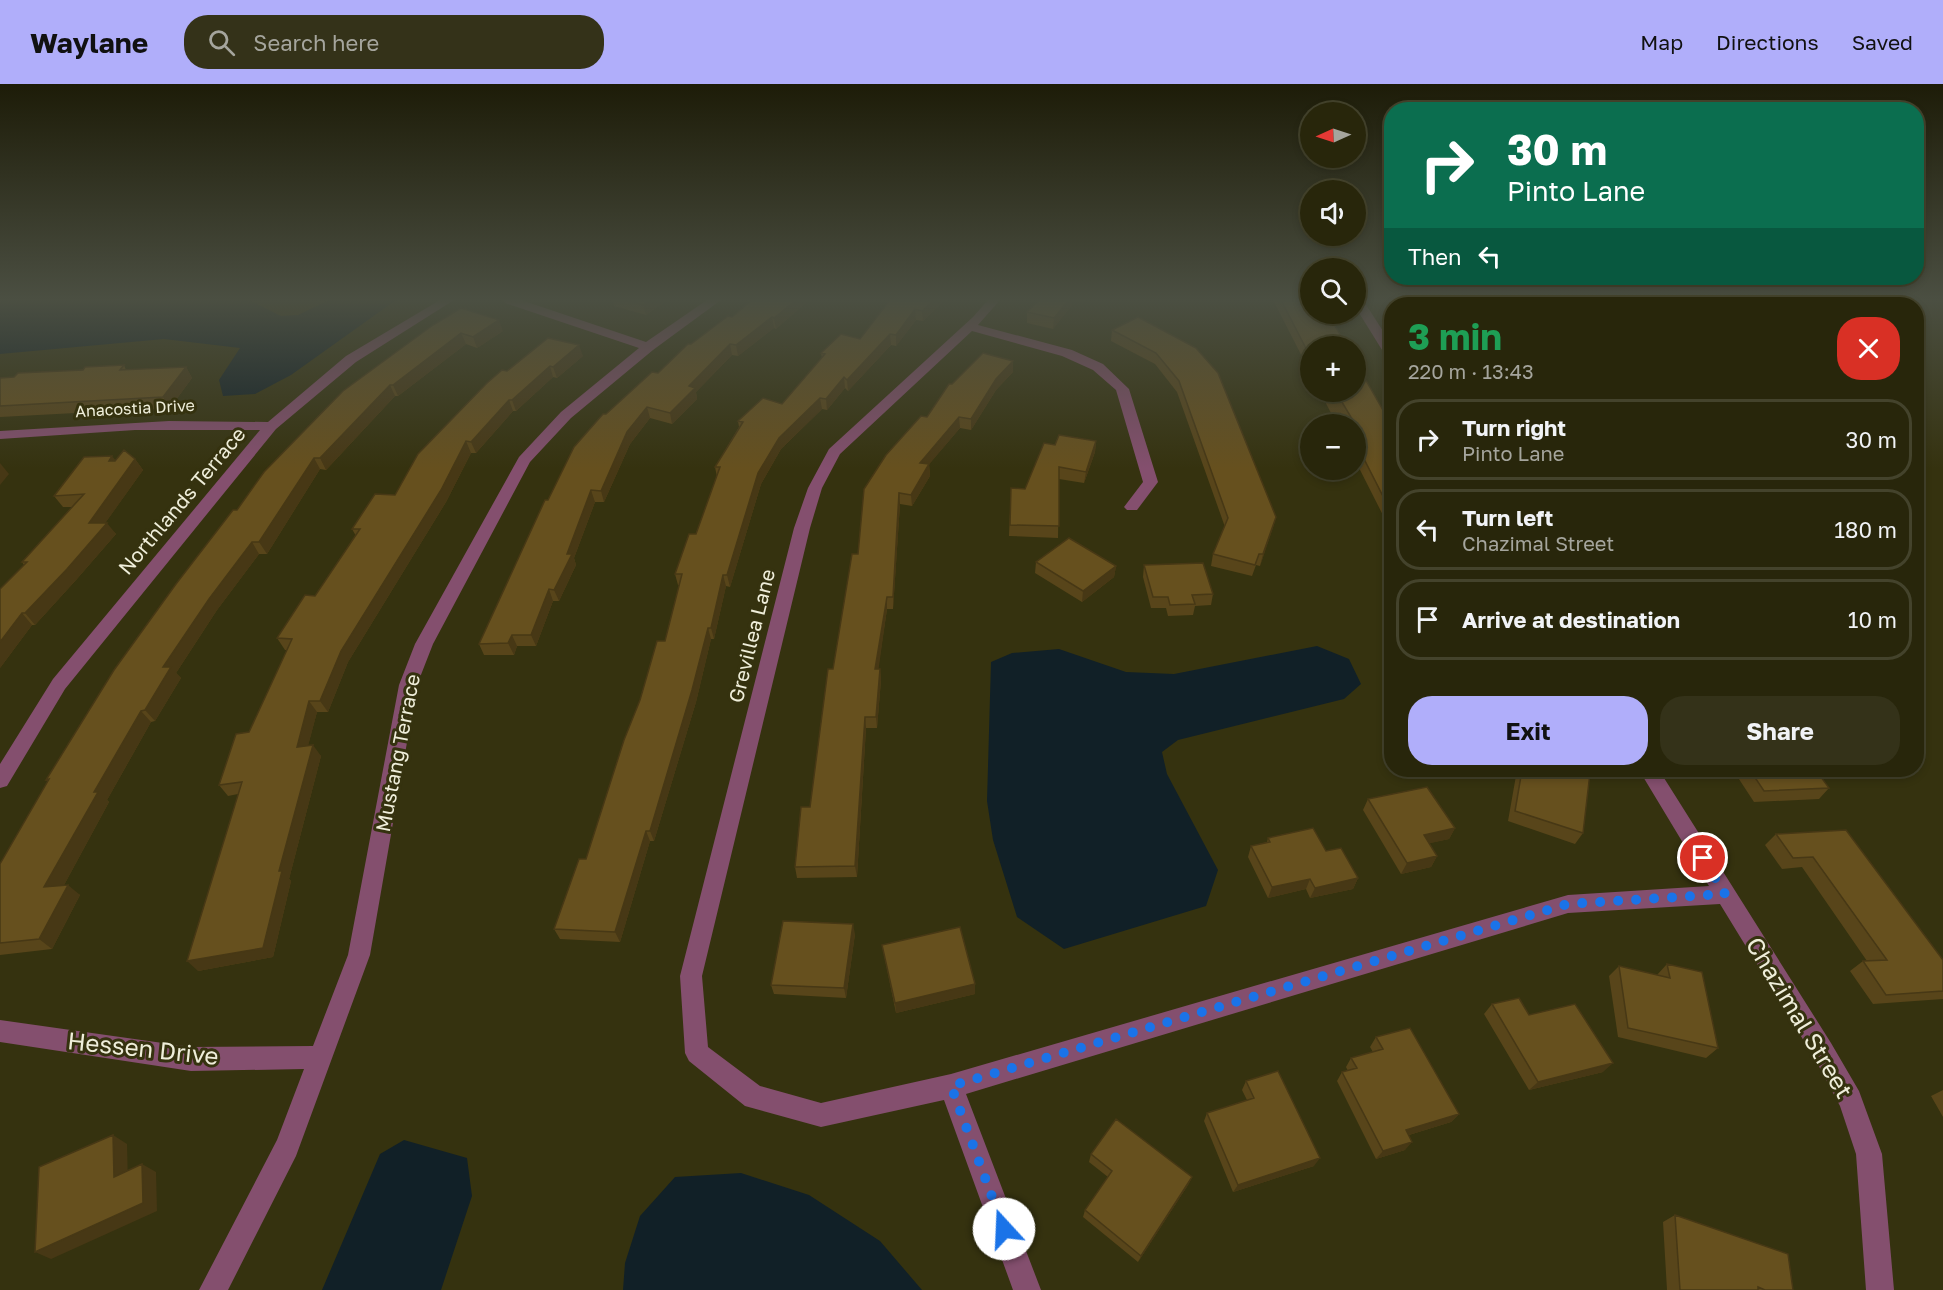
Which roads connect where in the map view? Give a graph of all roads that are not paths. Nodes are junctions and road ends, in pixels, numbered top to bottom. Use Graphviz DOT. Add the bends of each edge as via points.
graph roads {
  1 [pos="355,356"];
  2 [pos="637,356"];
  3 [pos="938,356"];
  4 [pos="1075,356"];
  5 [pos="271,426"];
  6 [pos="0,435"];
  7 [pos="1132,507"];
  8 [pos="1653,777"];
  9 [pos="0,780"];
  10 [pos="1725,894"];
  11 [pos="0,1031"];
  12 [pos="322,1057"];
  13 [pos="951,1086"];
  14 [pos="213,1290"];
  15 [pos="1026,1290"];
  16 [pos="1880,1290"];
  1 -- 5 [label="street, Northlands Terrace"];
  2 -- 12 [label="street, Mustang Terrace" via="566,415 524,460 424,644 408,686 359,955"];
  3 -- 13 [label="street, Grevillea Lane" via="834,452 815,488 691,976 697,1053 754,1097 821,1115"];
  4 -- 7 [label="street" via="1098,367 1122,389 1151,482"];
  5 -- 6 [label="street, Anacostia Drive" via="208,423"];
  5 -- 9 [label="street, Northlands Terrace" via="59,684"];
  8 -- 10 [label="street, Chazimal Street"];
  10 -- 13 [label="street" via="1568,904"];
  10 -- 16 [label="street, Chazimal Street" via="1850,1100 1869,1154"];
  11 -- 12 [label="street, Hessen Drive" via="191,1059"];
  12 -- 14 [label="street, Mustang Terrace" via="287,1147"];
  13 -- 15 [label="street"];
}
